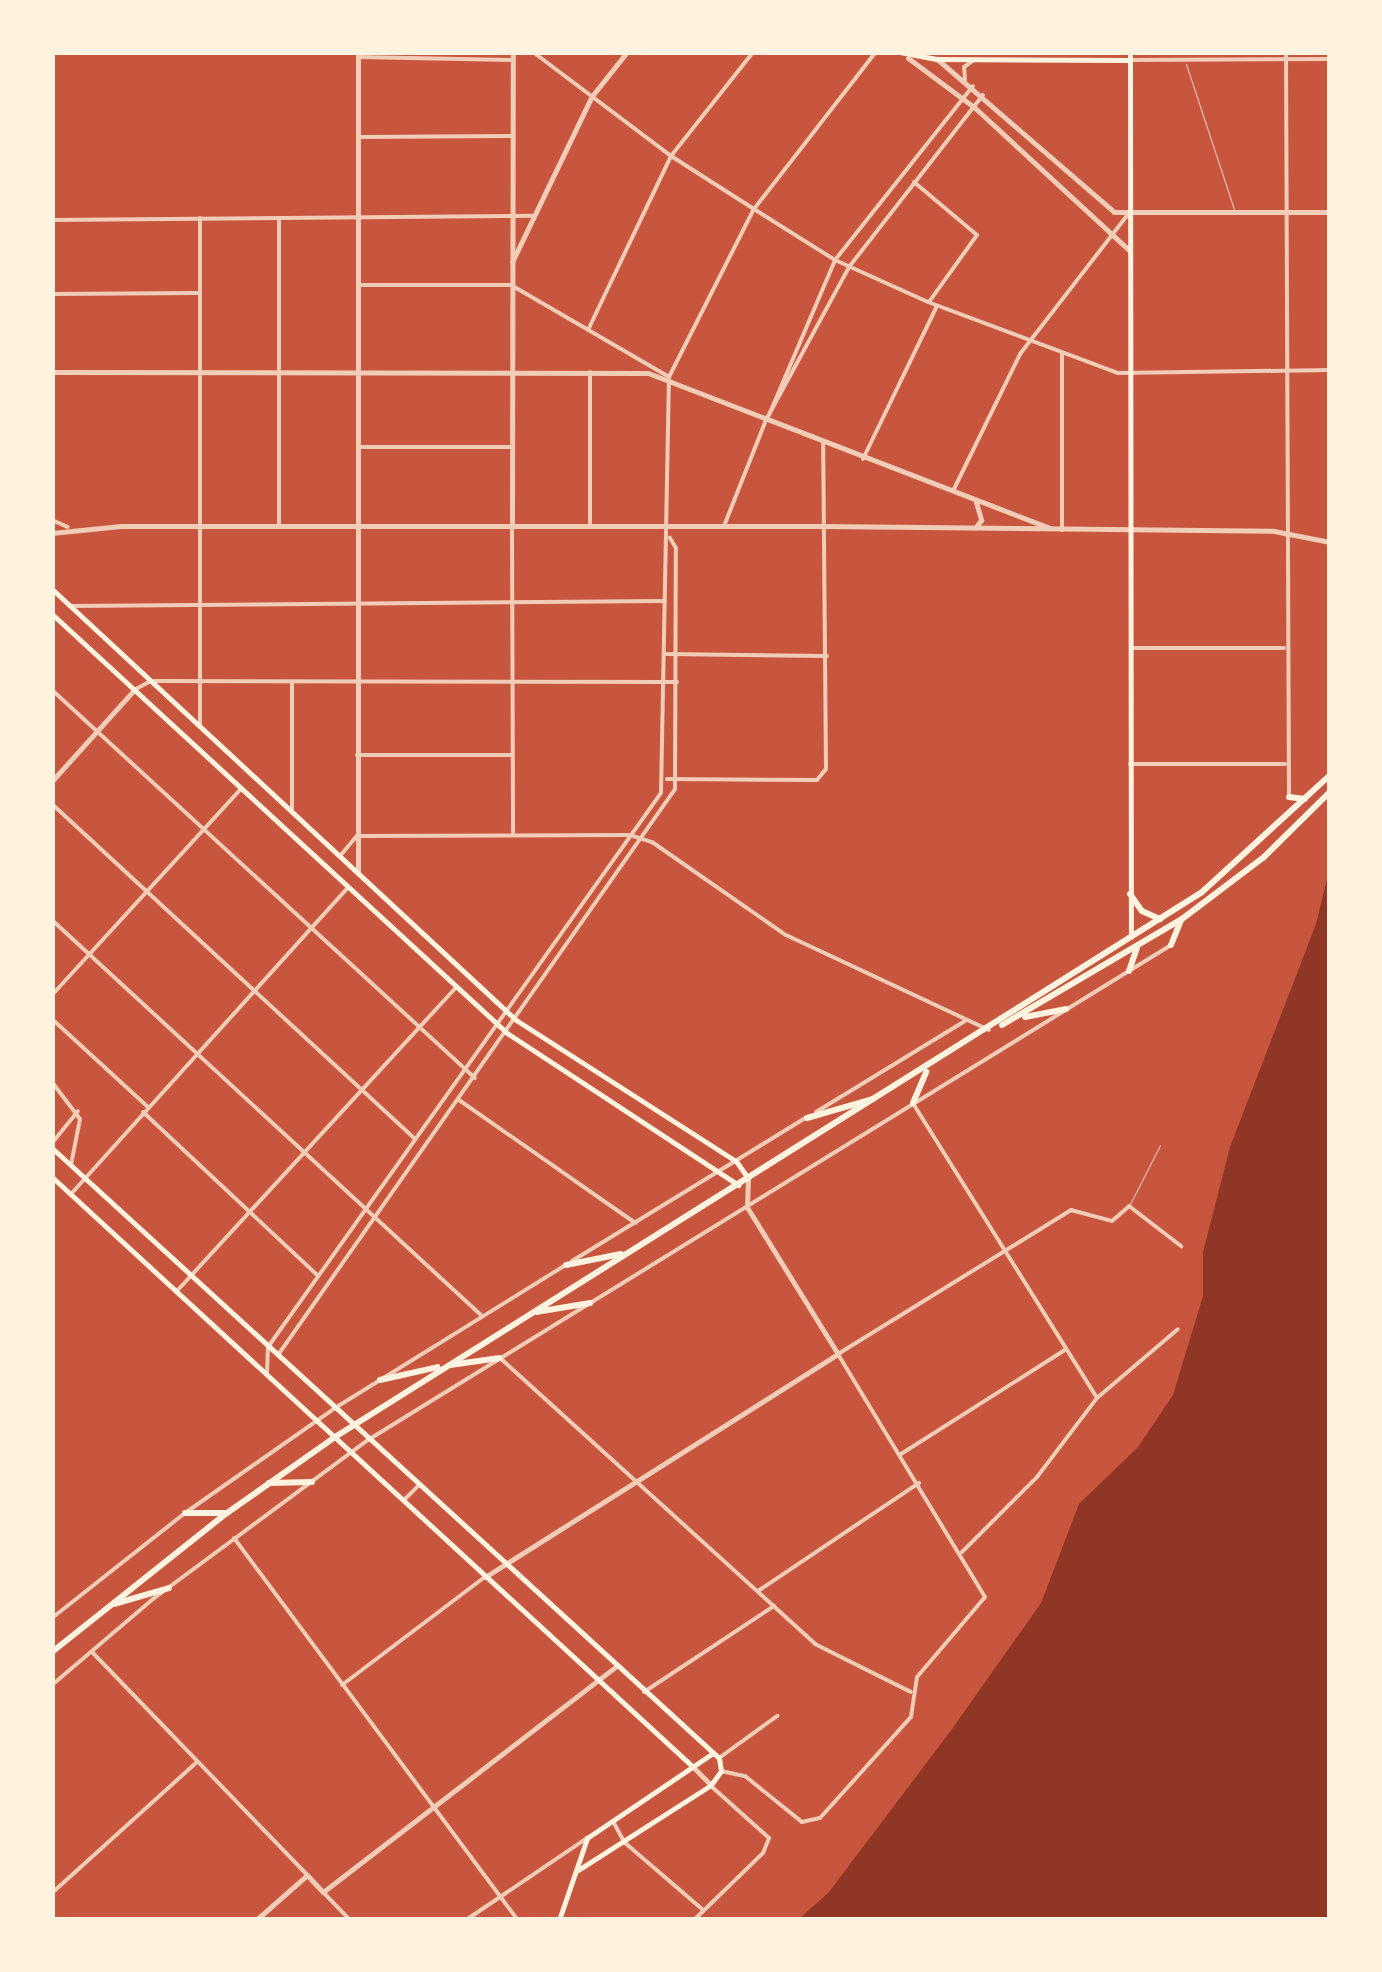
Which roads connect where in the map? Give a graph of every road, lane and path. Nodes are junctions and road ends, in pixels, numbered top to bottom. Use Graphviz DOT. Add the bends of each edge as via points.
graph roads {
  1 [pos="533,52"];
  2 [pos="627,52"];
  3 [pos="753,52"];
  4 [pos="876,52"];
  5 [pos="900,52"];
  6 [pos="929,52"];
  7 [pos="358,55"];
  8 [pos="511,56"];
  9 [pos="1024,56"];
  10 [pos="1130,56"];
  11 [pos="1286,56"];
  12 [pos="908,58"];
  13 [pos="1330,58"];
  14 [pos="937,59"];
  15 [pos="975,60"];
  16 [pos="1185,60"];
  17 [pos="965,80"];
  18 [pos="973,86"];
  19 [pos="983,95"];
  20 [pos="592,96"];
  21 [pos="963,98"];
  22 [pos="974,107"];
  23 [pos="510,136"];
  24 [pos="358,138"];
  25 [pos="671,156"];
  26 [pos="914,182"];
  27 [pos="754,209"];
  28 [pos="1236,212"];
  29 [pos="1286,212"];
  30 [pos="1330,212"];
  31 [pos="1129,213"];
  32 [pos="511,214"];
  33 [pos="535,216"];
  34 [pos="358,217"];
  35 [pos="200,218"];
  36 [pos="279,218"];
  37 [pos="52,220"];
  38 [pos="1112,234"];
  39 [pos="1128,250"];
  40 [pos="835,260"];
  41 [pos="511,264"];
  42 [pos="848,267"];
  43 [pos="358,285"];
  44 [pos="511,285"];
  45 [pos="200,292"];
  46 [pos="52,294"];
  47 [pos="928,302"];
  48 [pos="937,306"];
  49 [pos="588,328"];
  50 [pos="1029,342"];
  51 [pos="1062,354"];
  52 [pos="1330,370"];
  53 [pos="358,371"];
  54 [pos="512,371"];
  55 [pos="1286,371"];
  56 [pos="52,372"];
  57 [pos="200,372"];
  58 [pos="279,372"];
  59 [pos="590,372"];
  60 [pos="1130,373"];
  61 [pos="669,377"];
  62 [pos="768,417"];
  63 [pos="822,444"];
  64 [pos="512,447"];
  65 [pos="358,448"];
  66 [pos="863,459"];
  67 [pos="952,493"];
  68 [pos="974,500"];
  69 [pos="52,520"];
  70 [pos="200,526"];
  71 [pos="279,526"];
  72 [pos="358,526"];
  73 [pos="512,526"];
  74 [pos="590,526"];
  75 [pos="670,526"];
  76 [pos="724,526"];
  77 [pos="824,526"];
  78 [pos="68,527"];
  79 [pos="973,528"];
  80 [pos="1058,530"];
  81 [pos="1132,530"];
  82 [pos="1286,532"];
  83 [pos="52,533"];
  84 [pos="670,538"];
  85 [pos="1330,542"];
  86 [pos="52,589"];
  87 [pos="665,601"];
  88 [pos="512,602"];
  89 [pos="358,604"];
  90 [pos="200,605"];
  91 [pos="70,606"];
  92 [pos="52,614"];
  93 [pos="1131,648"];
  94 [pos="1284,648"];
  95 [pos="665,654"];
  96 [pos="676,654"];
  97 [pos="827,656"];
  98 [pos="151,681"];
  99 [pos="200,681"];
  100 [pos="292,681"];
  101 [pos="357,681"];
  102 [pos="512,682"];
  103 [pos="665,682"];
  104 [pos="677,682"];
  105 [pos="52,690"];
  106 [pos="134,690"];
  107 [pos="200,726"];
  108 [pos="98,731"];
  109 [pos="357,755"];
  110 [pos="512,755"];
  111 [pos="1130,764"];
  112 [pos="1285,764"];
  113 [pos="1330,776"];
  114 [pos="671,778"];
  115 [pos="52,781"];
  116 [pos="242,789"];
  117 [pos="1330,792"];
  118 [pos="1289,797"];
  119 [pos="1307,799"];
  120 [pos="52,804"];
  121 [pos="292,812"];
  122 [pos="204,829"];
  123 [pos="512,835"];
  124 [pos="630,835"];
  125 [pos="357,836"];
  126 [pos="642,838"];
  127 [pos="340,856"];
  128 [pos="358,873"];
  129 [pos="348,887"];
  130 [pos="148,891"];
  131 [pos="1130,894"];
  132 [pos="1161,919"];
  133 [pos="1182,919"];
  134 [pos="52,920"];
  135 [pos="312,927"];
  136 [pos="1134,944"];
  137 [pos="1171,944"];
  138 [pos="90,955"];
  139 [pos="1129,970"];
  140 [pos="456,986"];
  141 [pos="255,989"];
  142 [pos="52,995"];
  143 [pos="1066,1009"];
  144 [pos="504,1010"];
  145 [pos="52,1018"];
  146 [pos="516,1020"];
  147 [pos="1014,1020"];
  148 [pos="965,1021"];
  149 [pos="496,1022"];
  150 [pos="420,1026"];
  151 [pos="989,1030"];
  152 [pos="507,1033"];
  153 [pos="197,1053"];
  154 [pos="464,1067"];
  155 [pos="927,1069"];
  156 [pos="475,1078"];
  157 [pos="52,1082"];
  158 [pos="362,1088"];
  159 [pos="884,1096"];
  160 [pos="459,1100"];
  161 [pos="913,1103"];
  162 [pos="146,1106"];
  163 [pos="78,1111"];
  164 [pos="142,1112"];
  165 [pos="807,1118"];
  166 [pos="414,1138"];
  167 [pos="1160,1145"];
  168 [pos="52,1146"];
  169 [pos="304,1152"];
  170 [pos="736,1162"];
  171 [pos="70,1165"];
  172 [pos="718,1172"];
  173 [pos="84,1177"];
  174 [pos="52,1178"];
  175 [pos="748,1178"];
  176 [pos="738,1185"];
  177 [pos="70,1194"];
  178 [pos="747,1203"];
  179 [pos="1129,1206"];
  180 [pos="366,1209"];
  181 [pos="249,1211"];
  182 [pos="377,1219"];
  183 [pos="636,1223"];
  184 [pos="1181,1246"];
  185 [pos="1001,1250"];
  186 [pos="627,1252"];
  187 [pos="566,1265"];
  188 [pos="191,1276"];
  189 [pos="318,1276"];
  190 [pos="176,1292"];
  191 [pos="590,1303"];
  192 [pos="530,1313"];
  193 [pos="482,1316"];
  194 [pos="1178,1330"];
  195 [pos="268,1347"];
  196 [pos="1064,1350"];
  197 [pos="838,1354"];
  198 [pos="278,1355"];
  199 [pos="500,1358"];
  200 [pos="444,1366"];
  201 [pos="266,1375"];
  202 [pos="380,1380"];
  203 [pos="1097,1398"];
  204 [pos="334,1408"];
  205 [pos="318,1420"];
  206 [pos="354,1425"];
  207 [pos="335,1437"];
  208 [pos="368,1440"];
  209 [pos="352,1451"];
  210 [pos="900,1454"];
  211 [pos="637,1480"];
  212 [pos="312,1482"];
  213 [pos="919,1483"];
  214 [pos="268,1484"];
  215 [pos="418,1486"];
  216 [pos="404,1500"];
  217 [pos="227,1512"];
  218 [pos="184,1513"];
  219 [pos="234,1538"];
  220 [pos="962,1552"];
  221 [pos="502,1564"];
  222 [pos="485,1576"];
  223 [pos="169,1588"];
  224 [pos="758,1591"];
  225 [pos="108,1606"];
  226 [pos="774,1606"];
  227 [pos="52,1618"];
  228 [pos="52,1652"];
  229 [pos="92,1652"];
  230 [pos="615,1667"];
  231 [pos="598,1680"];
  232 [pos="52,1685"];
  233 [pos="342,1685"];
  234 [pos="644,1692"];
  235 [pos="911,1692"];
  236 [pos="777,1716"];
  237 [pos="716,1755"];
  238 [pos="198,1762"];
  239 [pos="692,1766"];
  240 [pos="721,1772"];
  241 [pos="711,1785"];
  242 [pos="431,1806"];
  243 [pos="614,1823"];
  244 [pos="587,1838"];
  245 [pos="624,1842"];
  246 [pos="578,1870"];
  247 [pos="307,1875"];
  248 [pos="323,1892"];
  249 [pos="52,1893"];
  250 [pos="497,1893"];
  251 [pos="703,1910"];
  252 [pos="256,1920"];
  253 [pos="350,1920"];
  254 [pos="466,1920"];
  255 [pos="518,1920"];
  256 [pos="559,1920"];
  257 [pos="694,1920"];
  1 -- 20 [label="street"];
  2 -- 20 [label="street"];
  3 -- 25 [label="street"];
  4 -- 27 [label="street"];
  5 -- 12 [label="main road"];
  6 -- 14 [label="main road"];
  7 -- 8 [label="street"];
  7 -- 24 [label="street"];
  8 -- 23 [label="street"];
  9 -- 10 [label="main road"];
  9 -- 15 [label="main road"];
  10 -- 16 [label="street"];
  10 -- 31 [label="main road"];
  11 -- 13 [label="street"];
  11 -- 16 [label="street"];
  11 -- 29 [label="street"];
  12 -- 14 [label="main road"];
  12 -- 21 [label="street"];
  14 -- 15 [label="main road"];
  14 -- 17 [label="street"];
  15 -- 17 [label="street" via="964,68"];
  16 -- 28 [label="lane"];
  17 -- 18 [label="street"];
  18 -- 19 [label="street"];
  18 -- 21 [label="street"];
  19 -- 22 [label="street"];
  19 -- 31 [label="street" via="1114,212"];
  20 -- 25 [label="street"];
  20 -- 33 [label="street"];
  21 -- 22 [label="street"];
  21 -- 40 [label="street"];
  22 -- 26 [label="street"];
  22 -- 38 [label="street"];
  23 -- 24 [label="street"];
  23 -- 32 [label="street"];
  24 -- 34 [label="street"];
  25 -- 27 [label="street"];
  25 -- 49 [label="street"];
  26 -- 42 [label="street"];
  26 -- 47 [label="street" via="977,234"];
  27 -- 40 [label="street"];
  27 -- 61 [label="street"];
  28 -- 29 [label="street"];
  28 -- 31 [label="street"];
  29 -- 30 [label="street"];
  29 -- 55 [label="street"];
  31 -- 38 [label="street"];
  31 -- 39 [label="main road"];
  32 -- 33 [label="street"];
  32 -- 34 [label="street"];
  32 -- 41 [label="street"];
  33 -- 41 [label="street"];
  34 -- 36 [label="street"];
  34 -- 43 [label="street"];
  35 -- 36 [label="street"];
  35 -- 37 [label="street"];
  35 -- 45 [label="street"];
  36 -- 58 [label="street"];
  38 -- 39 [label="street"];
  38 -- 50 [label="street"];
  39 -- 60 [label="main road"];
  40 -- 42 [label="street"];
  40 -- 62 [label="street"];
  41 -- 44 [label="street"];
  42 -- 47 [label="street"];
  42 -- 62 [label="street"];
  43 -- 44 [label="street"];
  43 -- 53 [label="street"];
  44 -- 49 [label="street"];
  44 -- 54 [label="street"];
  45 -- 46 [label="street"];
  45 -- 57 [label="street"];
  47 -- 48 [label="street"];
  48 -- 50 [label="street"];
  48 -- 66 [label="street"];
  49 -- 61 [label="street"];
  50 -- 51 [label="street"];
  50 -- 67 [label="street"];
  51 -- 60 [label="street"];
  51 -- 80 [label="street"];
  52 -- 55 [label="street"];
  53 -- 54 [label="street"];
  53 -- 58 [label="street"];
  53 -- 65 [label="street"];
  54 -- 59 [label="street"];
  54 -- 64 [label="street"];
  55 -- 60 [label="street"];
  55 -- 82 [label="street"];
  56 -- 57 [label="street"];
  57 -- 58 [label="street"];
  57 -- 70 [label="street"];
  58 -- 71 [label="street"];
  59 -- 61 [label="street"];
  59 -- 74 [label="street"];
  60 -- 81 [label="main road"];
  61 -- 62 [label="street"];
  61 -- 75 [label="street"];
  62 -- 63 [label="street"];
  62 -- 76 [label="street"];
  63 -- 66 [label="street"];
  63 -- 77 [label="street"];
  64 -- 65 [label="street"];
  64 -- 73 [label="street"];
  65 -- 72 [label="street"];
  66 -- 67 [label="street"];
  67 -- 68 [label="street"];
  68 -- 79 [label="street" via="981,520"];
  68 -- 80 [label="street"];
  69 -- 78 [label="street"];
  70 -- 71 [label="street"];
  70 -- 78 [label="street"];
  70 -- 90 [label="street"];
  71 -- 72 [label="street"];
  72 -- 73 [label="street"];
  72 -- 89 [label="street"];
  73 -- 74 [label="street"];
  73 -- 88 [label="street"];
  74 -- 75 [label="street"];
  75 -- 76 [label="street"];
  75 -- 84 [label="street"];
  76 -- 77 [label="street"];
  77 -- 79 [label="street"];
  77 -- 97 [label="street"];
  78 -- 83 [label="street"];
  79 -- 80 [label="street"];
  80 -- 81 [label="street"];
  81 -- 82 [label="street"];
  81 -- 93 [label="main road"];
  82 -- 85 [label="street"];
  82 -- 94 [label="street"];
  84 -- 87 [label="street"];
  84 -- 96 [label="street" via="676,548"];
  86 -- 91 [label="main road"];
  87 -- 88 [label="street"];
  87 -- 95 [label="street"];
  88 -- 89 [label="street"];
  88 -- 102 [label="street"];
  89 -- 90 [label="street"];
  89 -- 101 [label="street"];
  90 -- 91 [label="street"];
  90 -- 99 [label="street"];
  91 -- 98 [label="main road"];
  92 -- 106 [label="main road"];
  93 -- 94 [label="street"];
  93 -- 111 [label="main road"];
  94 -- 112 [label="street"];
  95 -- 96 [label="street"];
  95 -- 103 [label="street"];
  96 -- 97 [label="street"];
  96 -- 104 [label="street"];
  97 -- 114 [label="street" via="823,776"];
  98 -- 99 [label="street"];
  98 -- 106 [label="street"];
  98 -- 107 [label="main road"];
  99 -- 100 [label="street"];
  99 -- 107 [label="street"];
  100 -- 101 [label="street"];
  100 -- 121 [label="street"];
  101 -- 102 [label="street"];
  101 -- 109 [label="street"];
  102 -- 103 [label="street"];
  102 -- 110 [label="street"];
  103 -- 104 [label="street"];
  103 -- 114 [label="street"];
  104 -- 114 [label="street"];
  105 -- 108 [label="street"];
  106 -- 108 [label="street"];
  106 -- 116 [label="main road"];
  107 -- 121 [label="main road"];
  108 -- 115 [label="street"];
  108 -- 122 [label="street"];
  109 -- 110 [label="street"];
  109 -- 125 [label="street"];
  110 -- 123 [label="street"];
  111 -- 112 [label="street"];
  111 -- 131 [label="main road"];
  112 -- 118 [label="street"];
  113 -- 119 [label="highway"];
  114 -- 124 [label="street"];
  114 -- 126 [label="street"];
  116 -- 122 [label="street"];
  116 -- 129 [label="main road"];
  117 -- 133 [label="highway" via="1264,856"];
  118 -- 119 [label="highway"];
  119 -- 132 [label="highway" via="1244,860"];
  120 -- 130 [label="street"];
  121 -- 127 [label="main road"];
  122 -- 130 [label="street"];
  122 -- 135 [label="street"];
  123 -- 124 [label="street"];
  123 -- 125 [label="street"];
  124 -- 126 [label="street"];
  124 -- 144 [label="street"];
  125 -- 127 [label="street"];
  125 -- 128 [label="street"];
  126 -- 146 [label="street"];
  126 -- 148 [label="street" via="774,929"];
  127 -- 128 [label="main road"];
  128 -- 144 [label="main road"];
  129 -- 135 [label="street"];
  129 -- 140 [label="main road"];
  130 -- 138 [label="street"];
  130 -- 141 [label="street"];
  131 -- 132 [label="highway" via="1142,911"];
  131 -- 136 [label="main road"];
  132 -- 136 [label="highway"];
  133 -- 136 [label="highway"];
  133 -- 137 [label="highway"];
  134 -- 138 [label="street"];
  135 -- 141 [label="street"];
  135 -- 150 [label="street"];
  136 -- 139 [label="highway"];
  136 -- 147 [label="highway"];
  136 -- 151 [label="highway"];
  137 -- 139 [label="street"];
  138 -- 142 [label="street"];
  138 -- 153 [label="street"];
  139 -- 143 [label="street"];
  140 -- 149 [label="main road"];
  140 -- 150 [label="street"];
  141 -- 153 [label="street"];
  141 -- 158 [label="street"];
  143 -- 147 [label="highway"];
  143 -- 161 [label="street"];
  144 -- 146 [label="main road"];
  144 -- 149 [label="street"];
  145 -- 162 [label="street"];
  146 -- 152 [label="street"];
  146 -- 170 [label="main road"];
  147 -- 151 [label="highway"];
  148 -- 151 [label="street"];
  148 -- 165 [label="street"];
  149 -- 152 [label="main road"];
  149 -- 154 [label="street"];
  150 -- 154 [label="street"];
  150 -- 158 [label="street"];
  151 -- 155 [label="highway"];
  152 -- 156 [label="street"];
  152 -- 172 [label="main road"];
  153 -- 162 [label="street"];
  153 -- 169 [label="street"];
  154 -- 156 [label="street"];
  154 -- 166 [label="street"];
  155 -- 159 [label="highway"];
  155 -- 161 [label="highway"];
  156 -- 160 [label="street"];
  157 -- 163 [label="street"];
  158 -- 166 [label="street"];
  158 -- 169 [label="street"];
  159 -- 165 [label="highway"];
  159 -- 175 [label="highway"];
  160 -- 182 [label="street"];
  160 -- 183 [label="street"];
  161 -- 178 [label="street"];
  161 -- 185 [label="street"];
  162 -- 164 [label="street"];
  163 -- 168 [label="street"];
  163 -- 171 [label="street"];
  164 -- 173 [label="street"];
  164 -- 181 [label="street"];
  165 -- 170 [label="street"];
  166 -- 180 [label="street"];
  167 -- 179 [label="lane"];
  168 -- 171 [label="main road"];
  169 -- 180 [label="street"];
  169 -- 181 [label="street"];
  170 -- 172 [label="street"];
  170 -- 175 [label="main road"];
  171 -- 173 [label="main road"];
  172 -- 176 [label="main road"];
  172 -- 183 [label="street"];
  173 -- 177 [label="street"];
  173 -- 188 [label="main road"];
  174 -- 177 [label="main road"];
  175 -- 176 [label="highway"];
  175 -- 178 [label="street"];
  176 -- 178 [label="street"];
  176 -- 186 [label="highway"];
  177 -- 190 [label="main road"];
  178 -- 191 [label="street"];
  178 -- 197 [label="street"];
  179 -- 184 [label="street"];
  179 -- 185 [label="street" via="1112,1221 1071,1210"];
  180 -- 182 [label="street"];
  180 -- 189 [label="street"];
  181 -- 188 [label="street"];
  181 -- 189 [label="street"];
  182 -- 193 [label="street"];
  182 -- 198 [label="street"];
  183 -- 187 [label="street"];
  185 -- 196 [label="street"];
  185 -- 197 [label="street"];
  186 -- 187 [label="highway"];
  186 -- 192 [label="highway"];
  187 -- 193 [label="street"];
  188 -- 190 [label="street"];
  188 -- 195 [label="main road"];
  189 -- 195 [label="street"];
  190 -- 201 [label="main road"];
  191 -- 192 [label="highway"];
  191 -- 199 [label="street"];
  192 -- 200 [label="highway"];
  193 -- 202 [label="street"];
  194 -- 203 [label="street"];
  195 -- 198 [label="main road"];
  195 -- 201 [label="street"];
  196 -- 203 [label="street"];
  196 -- 210 [label="street"];
  197 -- 210 [label="street"];
  197 -- 211 [label="street"];
  198 -- 204 [label="main road"];
  199 -- 200 [label="highway"];
  199 -- 208 [label="street"];
  199 -- 211 [label="street"];
  200 -- 202 [label="highway"];
  200 -- 206 [label="highway"];
  201 -- 205 [label="main road"];
  202 -- 204 [label="street"];
  203 -- 220 [label="street" via="1037,1478"];
  204 -- 205 [label="street"];
  204 -- 206 [label="main road"];
  205 -- 207 [label="main road"];
  205 -- 218 [label="street"];
  206 -- 207 [label="highway"];
  206 -- 208 [label="main road"];
  207 -- 209 [label="main road"];
  207 -- 214 [label="highway"];
  208 -- 209 [label="street"];
  208 -- 215 [label="main road"];
  209 -- 212 [label="street"];
  209 -- 216 [label="main road"];
  210 -- 213 [label="street"];
  211 -- 221 [label="street"];
  211 -- 224 [label="street"];
  212 -- 214 [label="highway"];
  212 -- 219 [label="street"];
  213 -- 220 [label="street"];
  213 -- 224 [label="street"];
  214 -- 217 [label="highway"];
  215 -- 216 [label="street"];
  215 -- 221 [label="main road"];
  216 -- 222 [label="main road"];
  217 -- 218 [label="highway"];
  217 -- 225 [label="highway"];
  218 -- 227 [label="street"];
  219 -- 223 [label="street"];
  219 -- 233 [label="street"];
  220 -- 235 [label="street" via="984,1589 984,1602"];
  221 -- 222 [label="street"];
  221 -- 230 [label="main road"];
  222 -- 231 [label="main road"];
  222 -- 233 [label="street"];
  223 -- 225 [label="highway"];
  223 -- 229 [label="street"];
  224 -- 226 [label="street"];
  225 -- 228 [label="highway"];
  226 -- 234 [label="street"];
  226 -- 235 [label="street" via="822,1649"];
  229 -- 232 [label="street"];
  229 -- 238 [label="street"];
  230 -- 231 [label="street"];
  230 -- 234 [label="main road"];
  231 -- 239 [label="main road"];
  231 -- 242 [label="street"];
  233 -- 242 [label="street"];
  234 -- 237 [label="main road"];
  235 -- 240 [label="street" via="911,1716 812,1822 794,1818 745,1776"];
  236 -- 237 [label="street"];
  237 -- 239 [label="main road"];
  237 -- 240 [label="main road"];
  238 -- 247 [label="street"];
  238 -- 249 [label="street"];
  239 -- 241 [label="street"];
  239 -- 243 [label="main road"];
  240 -- 241 [label="main road"];
  241 -- 245 [label="main road"];
  241 -- 251 [label="street" via="769,1838 763,1853"];
  242 -- 248 [label="street"];
  242 -- 250 [label="street"];
  243 -- 244 [label="main road"];
  243 -- 245 [label="street"];
  244 -- 246 [label="main road"];
  244 -- 250 [label="street"];
  245 -- 246 [label="main road"];
  245 -- 251 [label="street"];
  246 -- 256 [label="main road"];
  247 -- 248 [label="street"];
  247 -- 252 [label="street"];
  248 -- 253 [label="street"];
  250 -- 254 [label="street"];
  250 -- 255 [label="street"];
  251 -- 257 [label="street"];
}
